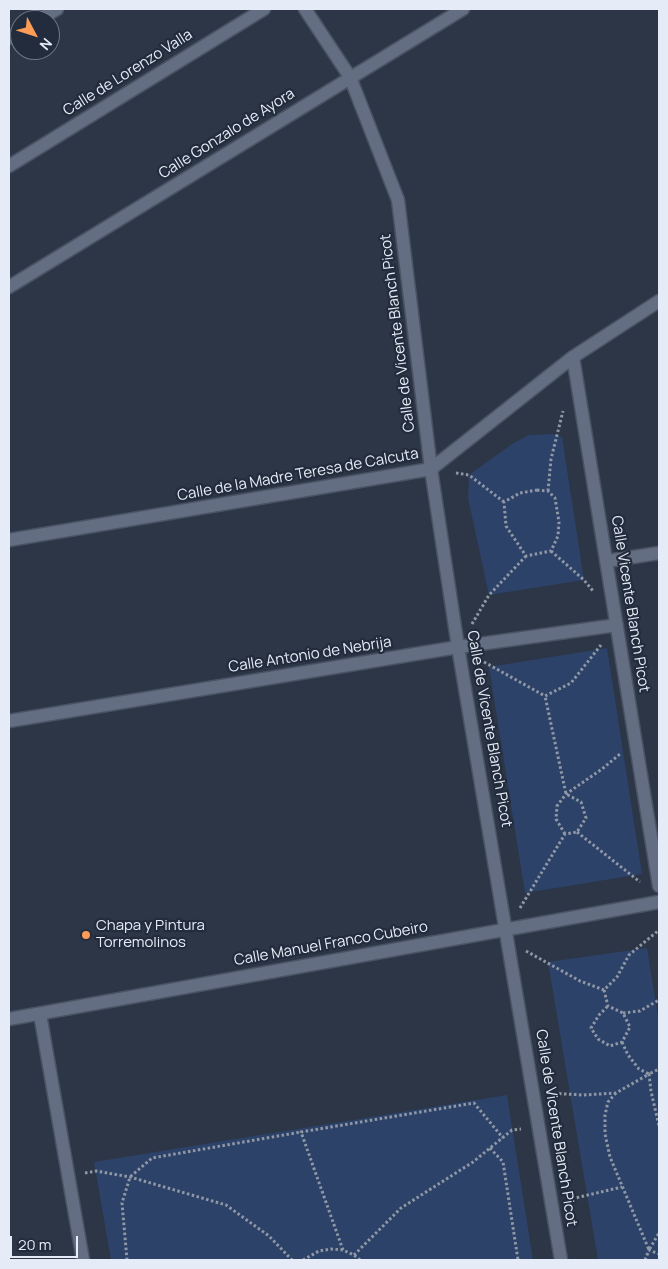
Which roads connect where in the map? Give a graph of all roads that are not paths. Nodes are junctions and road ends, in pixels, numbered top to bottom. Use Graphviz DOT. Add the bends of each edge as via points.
graph roads {
  1 [pos="264,9"];
  2 [pos="305,9"];
  3 [pos="463,9"];
  4 [pos="350,77"];
  5 [pos="9,166"];
  6 [pos="9,287"];
  7 [pos="659,300"];
  8 [pos="574,358"];
  9 [pos="430,469"];
  10 [pos="9,540"];
  11 [pos="659,553"];
  12 [pos="607,562"];
  13 [pos="617,625"];
  14 [pos="458,647"];
  15 [pos="9,721"];
  16 [pos="659,886"];
  17 [pos="659,902"];
  18 [pos="508,935"];
  19 [pos="40,1014"];
  20 [pos="9,1019"];
  21 [pos="83,1260"];
  22 [pos="561,1260"];
  1 -- 5 [label="street, Calle de Lorenzo Valla"];
  2 -- 4 [label="street, Calle de Vicente Blanch Picot"];
  3 -- 4 [label="street, Calle Gonzalo de Ayora"];
  4 -- 6 [label="street, Calle Gonzalo de Ayora"];
  4 -- 9 [label="street, Calle de Vicente Blanch Picot" via="398,200"];
  7 -- 8 [label="street, Calle de la Madre Teresa de Calcuta"];
  8 -- 9 [label="street, Calle de la Madre Teresa de Calcuta"];
  8 -- 12 [label="street, Calle Vicente Blanch Picot"];
  9 -- 10 [label="street, Calle de la Madre Teresa de Calcuta"];
  9 -- 14 [label="street, Calle de Vicente Blanch Picot"];
  11 -- 12 [label="street"];
  12 -- 13 [label="street, Calle Vicente Blanch Picot"];
  13 -- 14 [label="street, Calle Antonio de Nebrija"];
  13 -- 16 [label="street, Calle Vicente Blanch Picot"];
  14 -- 15 [label="street, Calle Antonio de Nebrija"];
  14 -- 18 [label="street, Calle de Vicente Blanch Picot"];
  17 -- 18 [label="street, Calle Manuel Franco Cubeiro"];
  18 -- 19 [label="street, Calle Manuel Franco Cubeiro"];
  18 -- 22 [label="street, Calle de Vicente Blanch Picot"];
  19 -- 20 [label="street, Calle Manuel Franco Cubeiro"];
  19 -- 21 [label="street"];
}
